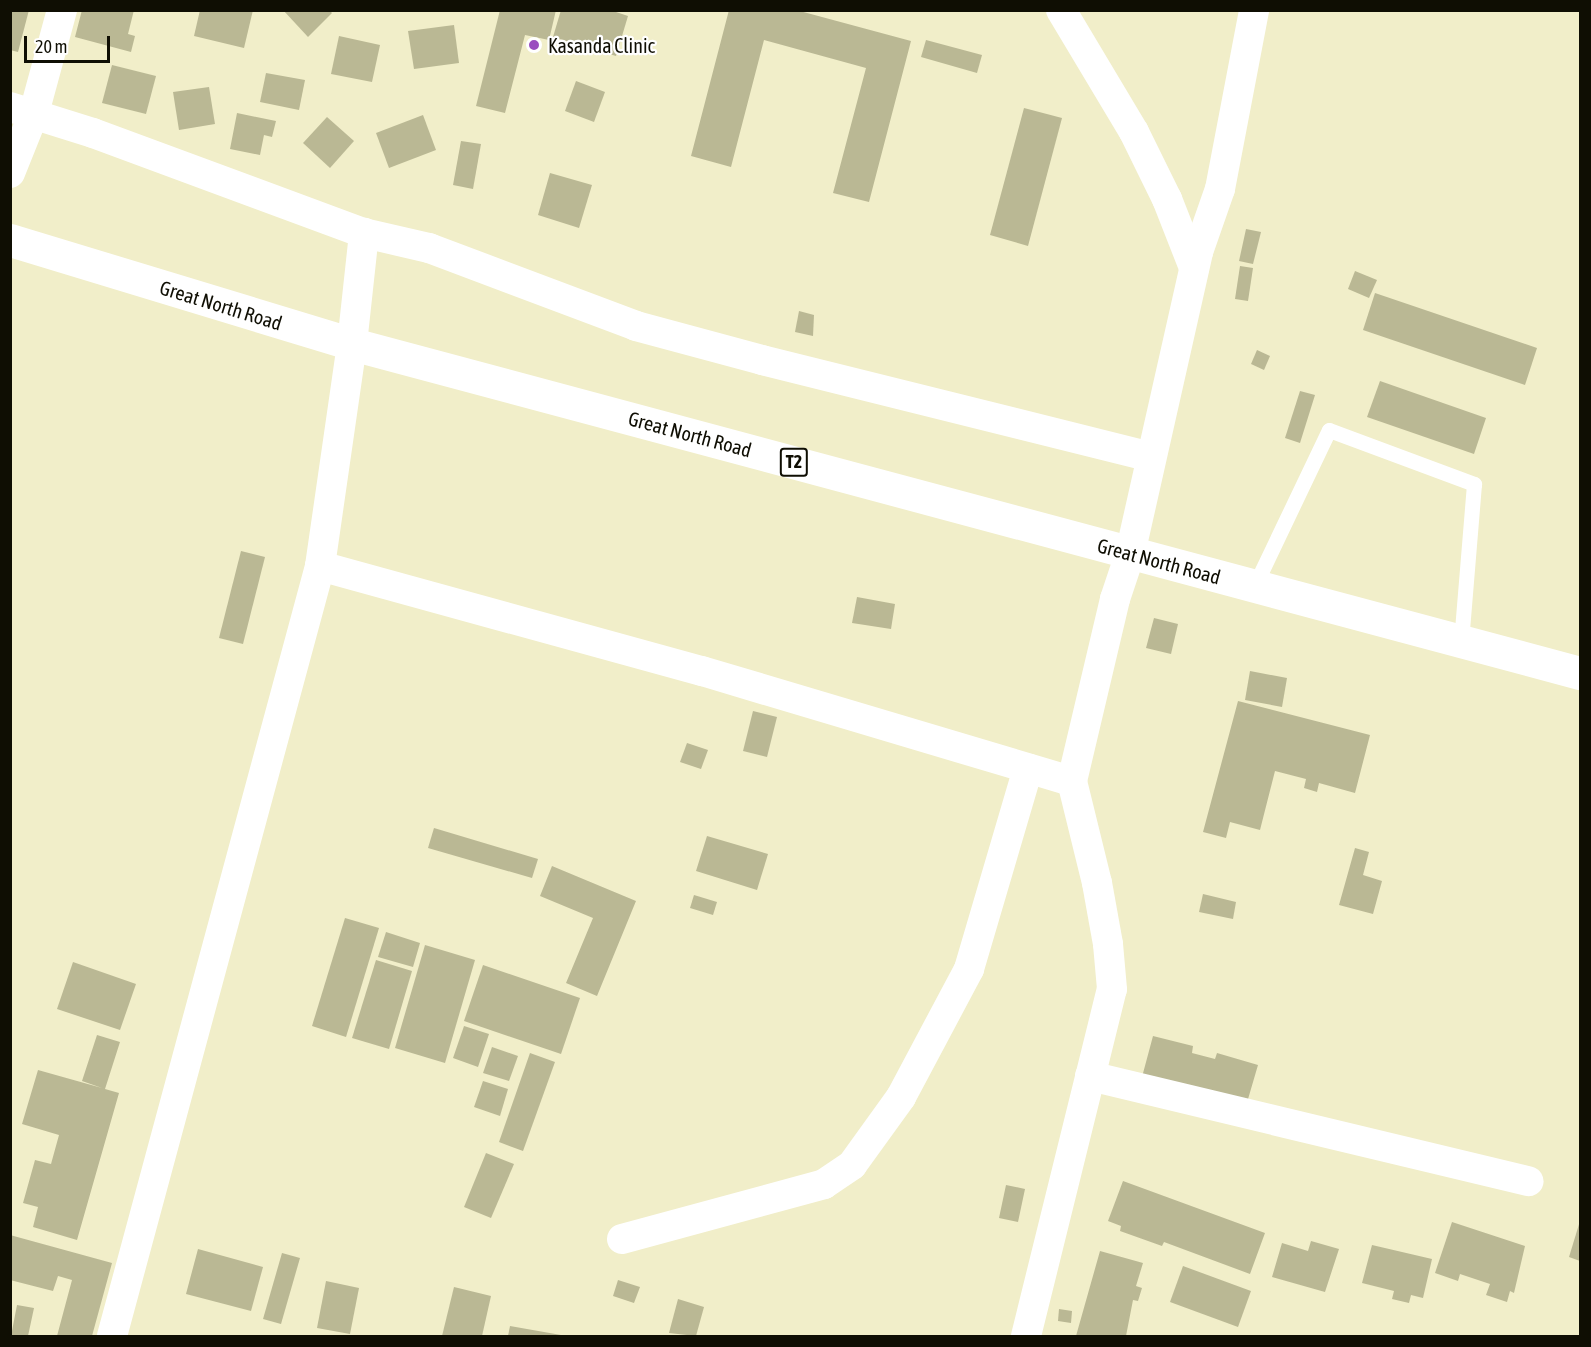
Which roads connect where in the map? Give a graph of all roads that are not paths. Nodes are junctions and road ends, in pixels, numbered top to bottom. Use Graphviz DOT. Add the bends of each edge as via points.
graph roads {
  1 [pos="62,10"];
  2 [pos="1060,10"];
  3 [pos="1254,10"];
  4 [pos="22,110"];
  5 [pos="10,173"];
  6 [pos="364,233"];
  7 [pos="10,240"];
  8 [pos="1194,268"];
  9 [pos="352,344"];
  10 [pos="1150,457"];
  11 [pos="1130,554"];
  12 [pos="320,566"];
  13 [pos="1254,587"];
  14 [pos="1461,641"];
  15 [pos="1581,673"];
  16 [pos="1028,768"];
  17 [pos="1072,780"];
  18 [pos="1090,1076"];
  19 [pos="1529,1181"];
  20 [pos="622,1239"];
  21 [pos="112,1336"];
  22 [pos="1026,1336"];
  1 -- 4 [label="street"];
  2 -- 8 [label="street" via="1134,132 1167,199"];
  3 -- 8 [label="street" via="1220,189"];
  4 -- 5 [label="street"];
  4 -- 6 [label="street"];
  6 -- 9 [label="street"];
  6 -- 10 [label="street" via="429,248 636,326"];
  7 -- 9 [label="highway, Great North Road / T2"];
  8 -- 10 [label="street"];
  9 -- 11 [label="highway, Great North Road / T2"];
  9 -- 12 [label="street"];
  10 -- 11 [label="street"];
  11 -- 13 [label="highway, Great North Road / T2"];
  11 -- 17 [label="street" via="1115,599"];
  12 -- 16 [label="street" via="702,671"];
  12 -- 21 [label="street"];
  13 -- 14 [label="highway, Great North Road / T2"];
  13 -- 14 [label="lane" via="1329,430 1474,484"];
  14 -- 15 [label="highway, Great North Road / T2"];
  16 -- 17 [label="street"];
  16 -- 20 [label="street" via="969,969 901,1097 852,1165 824,1184"];
  17 -- 18 [label="street" via="1097,883 1112,989"];
  18 -- 19 [label="street"];
  18 -- 22 [label="street"];
}
